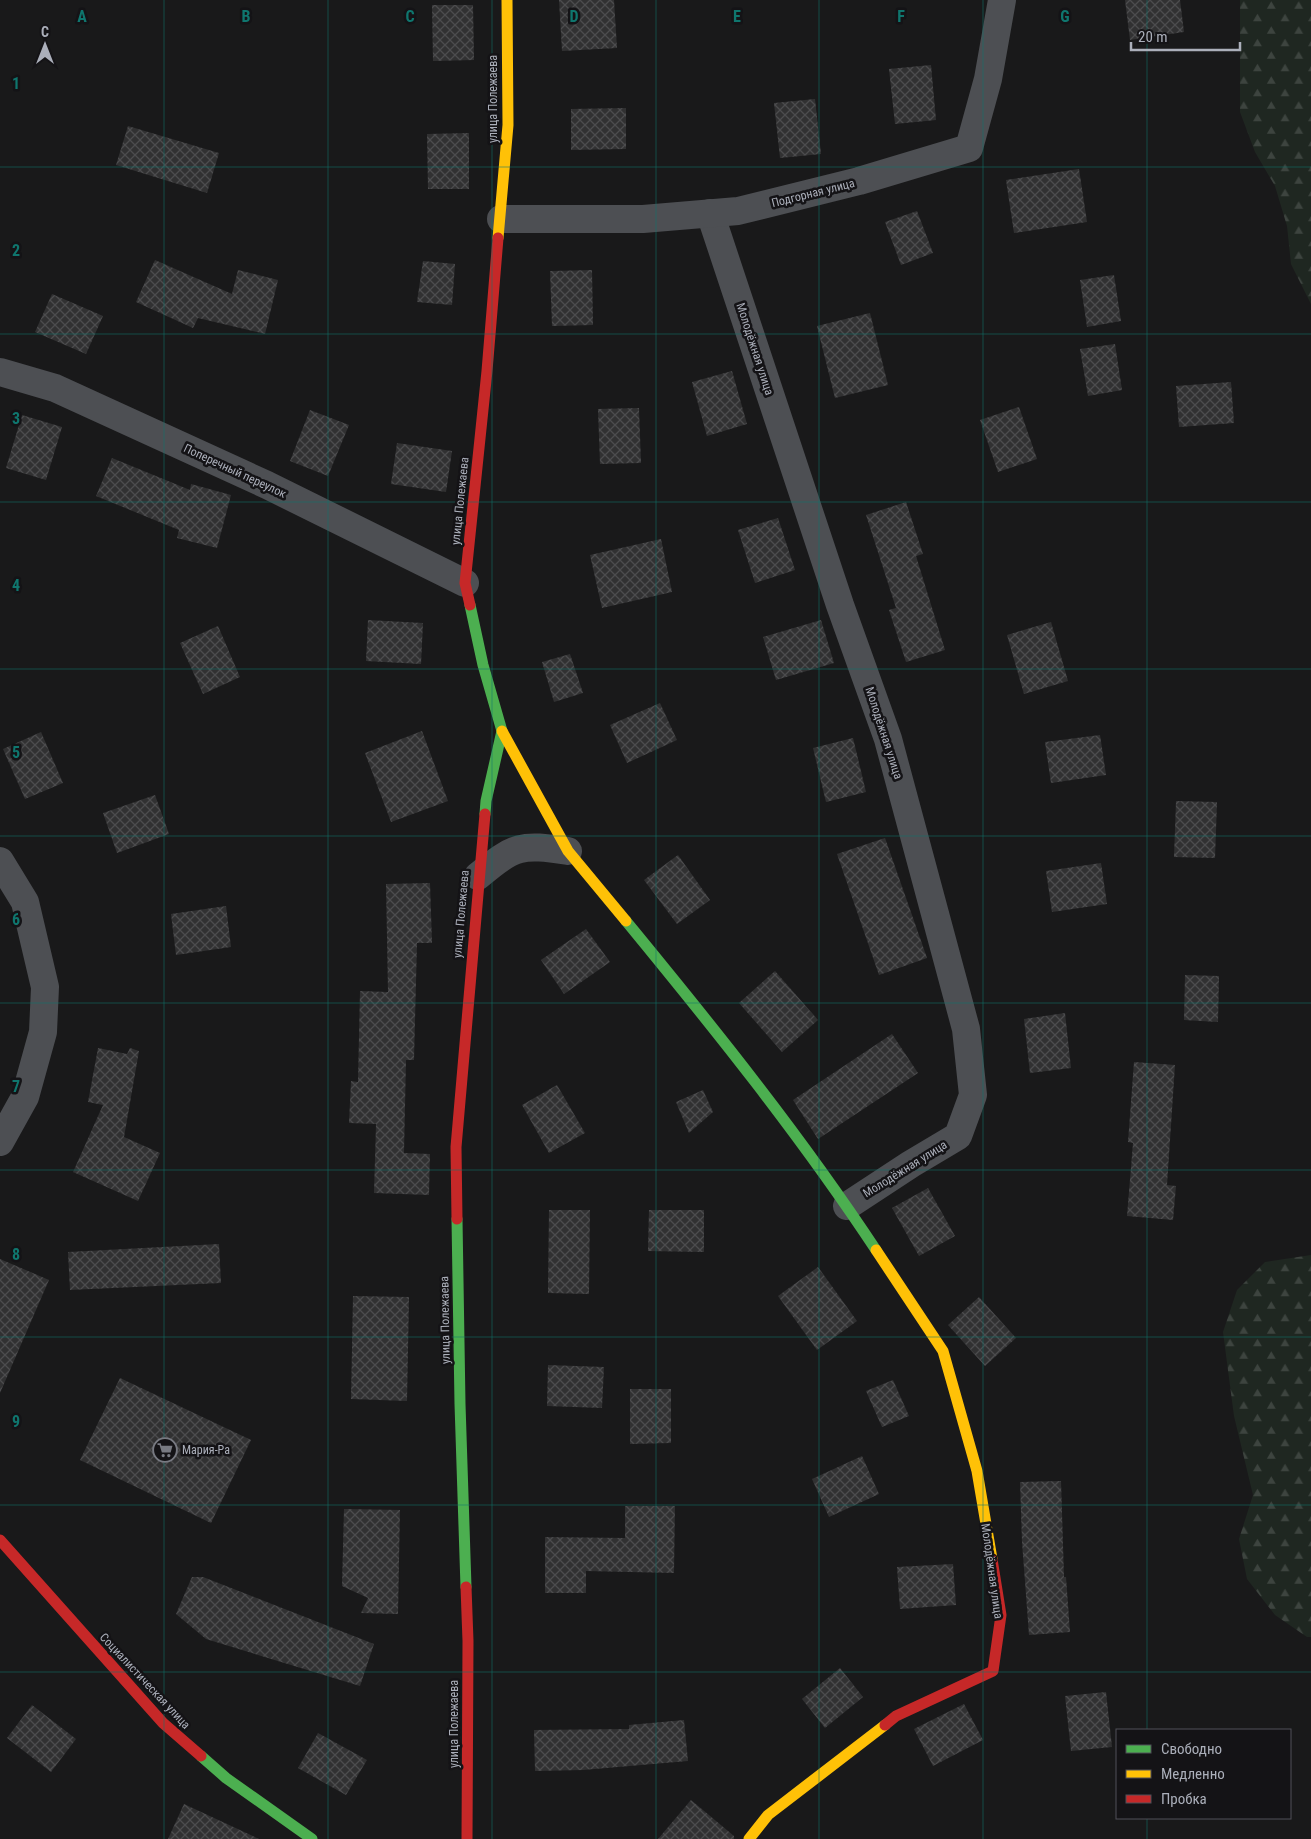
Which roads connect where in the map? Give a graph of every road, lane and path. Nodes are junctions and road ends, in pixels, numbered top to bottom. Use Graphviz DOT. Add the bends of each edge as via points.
graph roads {
  1 [pos="507,0"];
  2 [pos="1002,0"];
  3 [pos="710,213"];
  4 [pos="501,220"];
  5 [pos="0,372"];
  6 [pos="465,583"];
  7 [pos="502,731"];
  8 [pos="568,851"];
  9 [pos="0,861"];
  10 [pos="478,876"];
  11 [pos="0,1142"];
  12 [pos="847,1206"];
  13 [pos="0,1540"];
  14 [pos="312,1839"];
  15 [pos="467,1839"];
  16 [pos="749,1839"];
  1 -- 4 [label="street, улица Полежаева" via="508,125"];
  2 -- 3 [label="street, Подгорная улица" via="988,79 969,148 859,181 738,211"];
  3 -- 4 [label="street, Подгорная улица" via="643,219"];
  3 -- 12 [label="street, Молодёжная улица" via="888,739 966,1029 973,1095 958,1136"];
  4 -- 6 [label="street, улица Полежаева"];
  5 -- 6 [label="street, Поперечный переулок" via="55,388 267,485"];
  6 -- 7 [label="street, улица Полежаева" via="483,666"];
  7 -- 8 [label="street, Молодёжная улица"];
  7 -- 10 [label="street, улица Полежаева" via="486,801"];
  8 -- 10 [label="street" via="532,846 514,850 497,859"];
  8 -- 12 [label="street, Молодёжная улица" via="724,1040"];
  9 -- 11 [label="street" via="25,902 45,987 42,1032 25,1097"];
  10 -- 15 [label="street, улица Полежаева" via="456,1146 468,1642"];
  12 -- 16 [label="street, Молодёжная улица" via="943,1350 977,1471 1001,1616 993,1671 896,1716 768,1815"];
  13 -- 14 [label="street, Социалистическая улица" via="163,1723 226,1778"];
}
